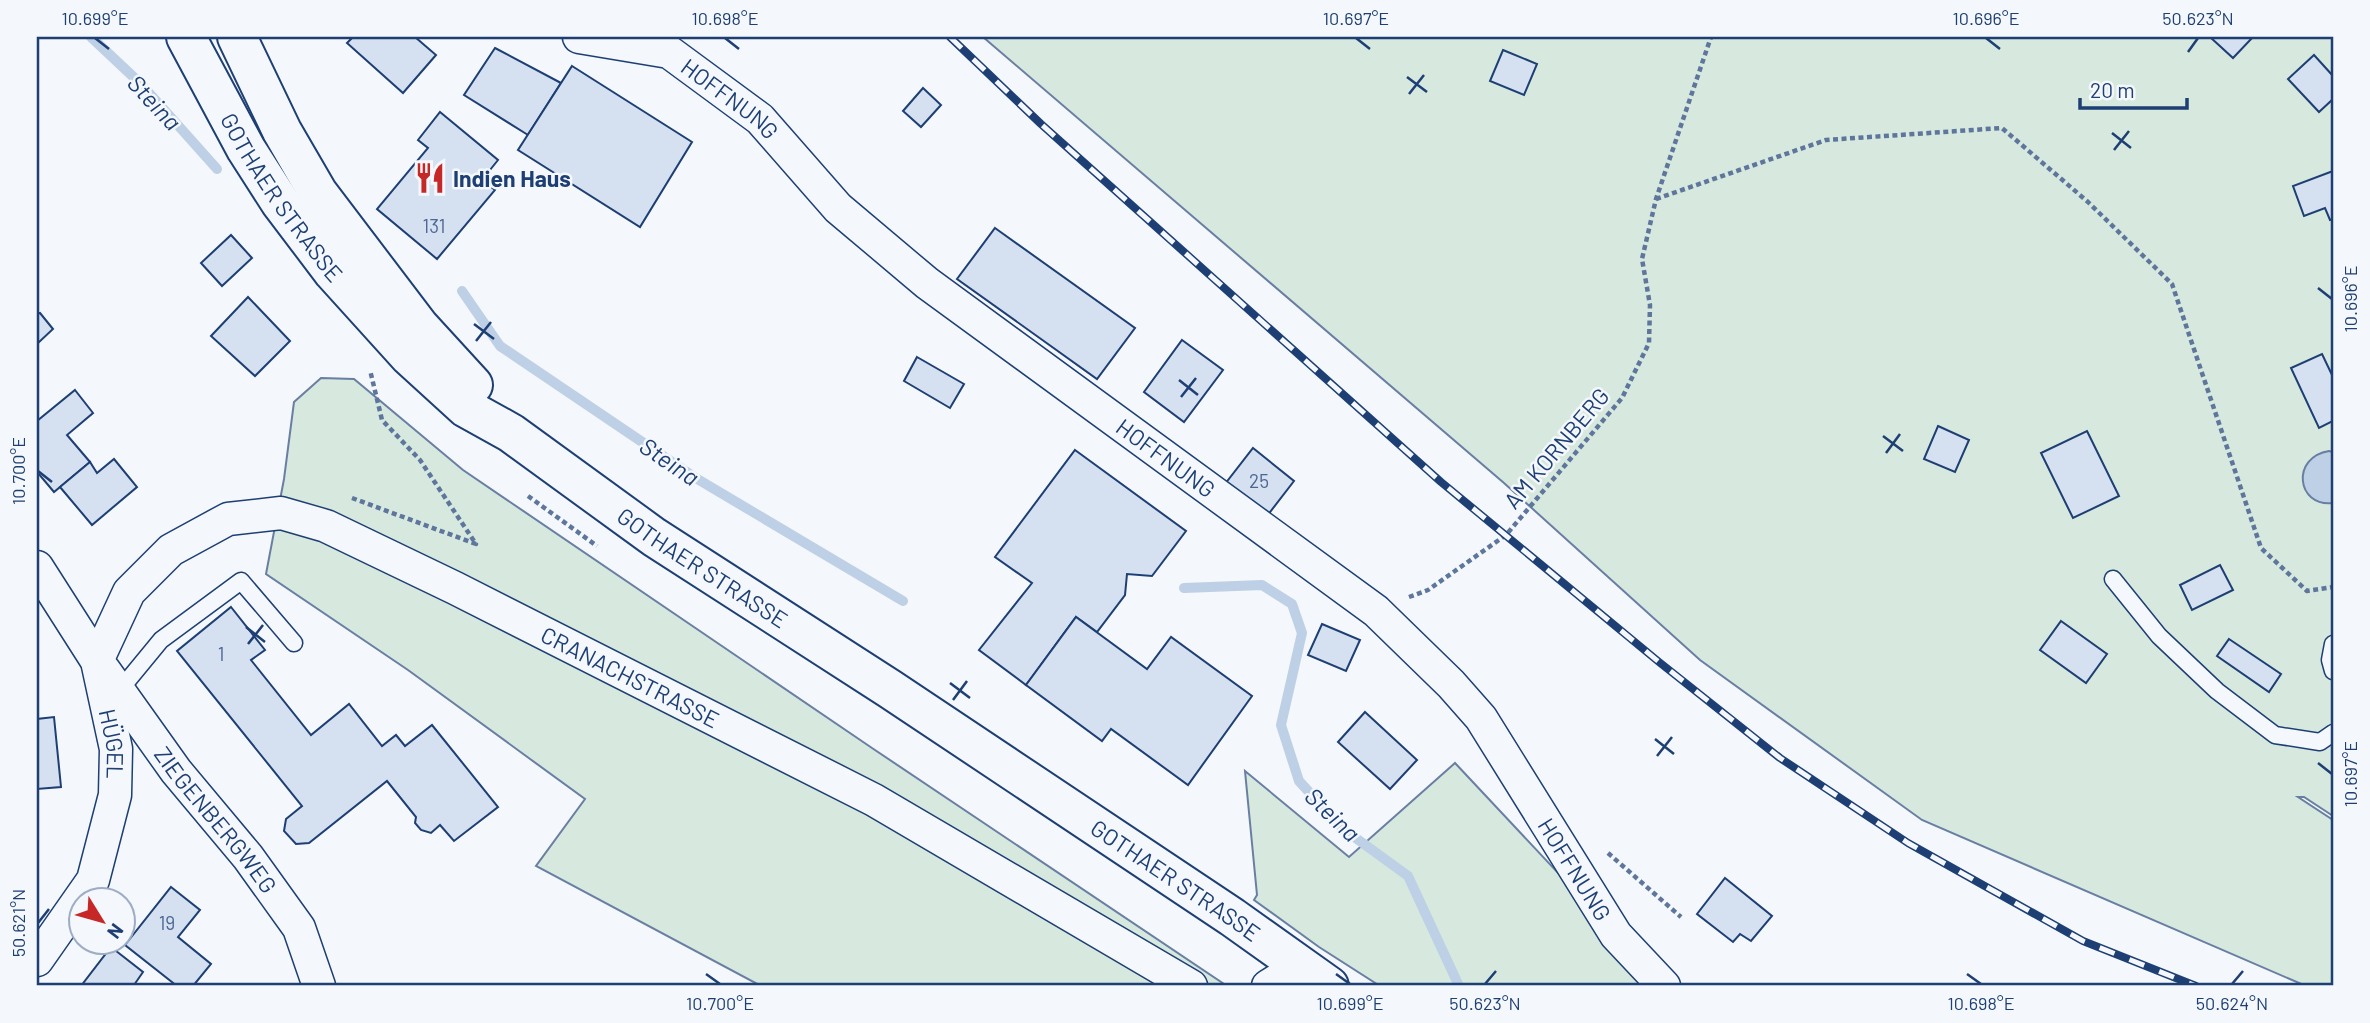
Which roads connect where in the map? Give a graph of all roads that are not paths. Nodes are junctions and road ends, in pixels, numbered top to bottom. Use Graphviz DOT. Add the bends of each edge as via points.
graph roads {
  1 [pos="186,37"];
  2 [pos="237,37"];
  3 [pos="579,37"];
  4 [pos="510,433"];
  5 [pos="37,567"];
  6 [pos="2113,579"];
  7 [pos="294,643"];
  8 [pos="2333,644"];
  9 [pos="97,661"];
  10 [pos="2333,671"];
  11 [pos="119,691"];
  12 [pos="2333,733"];
  13 [pos="37,960"];
  14 [pos="1314,976"];
  15 [pos="319,986"];
  16 [pos="1191,986"];
  17 [pos="1268,986"];
  18 [pos="1664,986"];
  1 -- 4 [label="main road, GOTHAER STRASSE" via="246,149 333,272 409,356 466,408"];
  2 -- 4 [label="main road" via="318,193 419,326"];
  3 -- 18 [label="street, HOFFNUNG" via="670,52 760,119 838,208 926,283 1376,611 1481,718 1616,935"];
  4 -- 14 [label="main road, GOTHAER STRASSE" via="654,537 924,712"];
  5 -- 9 [label="street, HÜGEL"];
  6 -- 12 [label="lane" via="2159,636 2217,691 2275,734 2320,742"];
  7 -- 11 [label="lane" via="241,580 161,640"];
  8 -- 10 [label="lane"];
  9 -- 11 [label="street, ZIEGENBERGWEG"];
  9 -- 13 [label="street, HÜGEL" via="116,750 115,795 93,880"];
  9 -- 16 [label="street, CRANACHSTRASSE" via="129,592 171,550 228,519 281,513 326,526 874,800"];
  11 -- 15 [label="street, ZIEGENBERGWEG" via="299,928"];
  14 -- 17 [label="street"];
}
